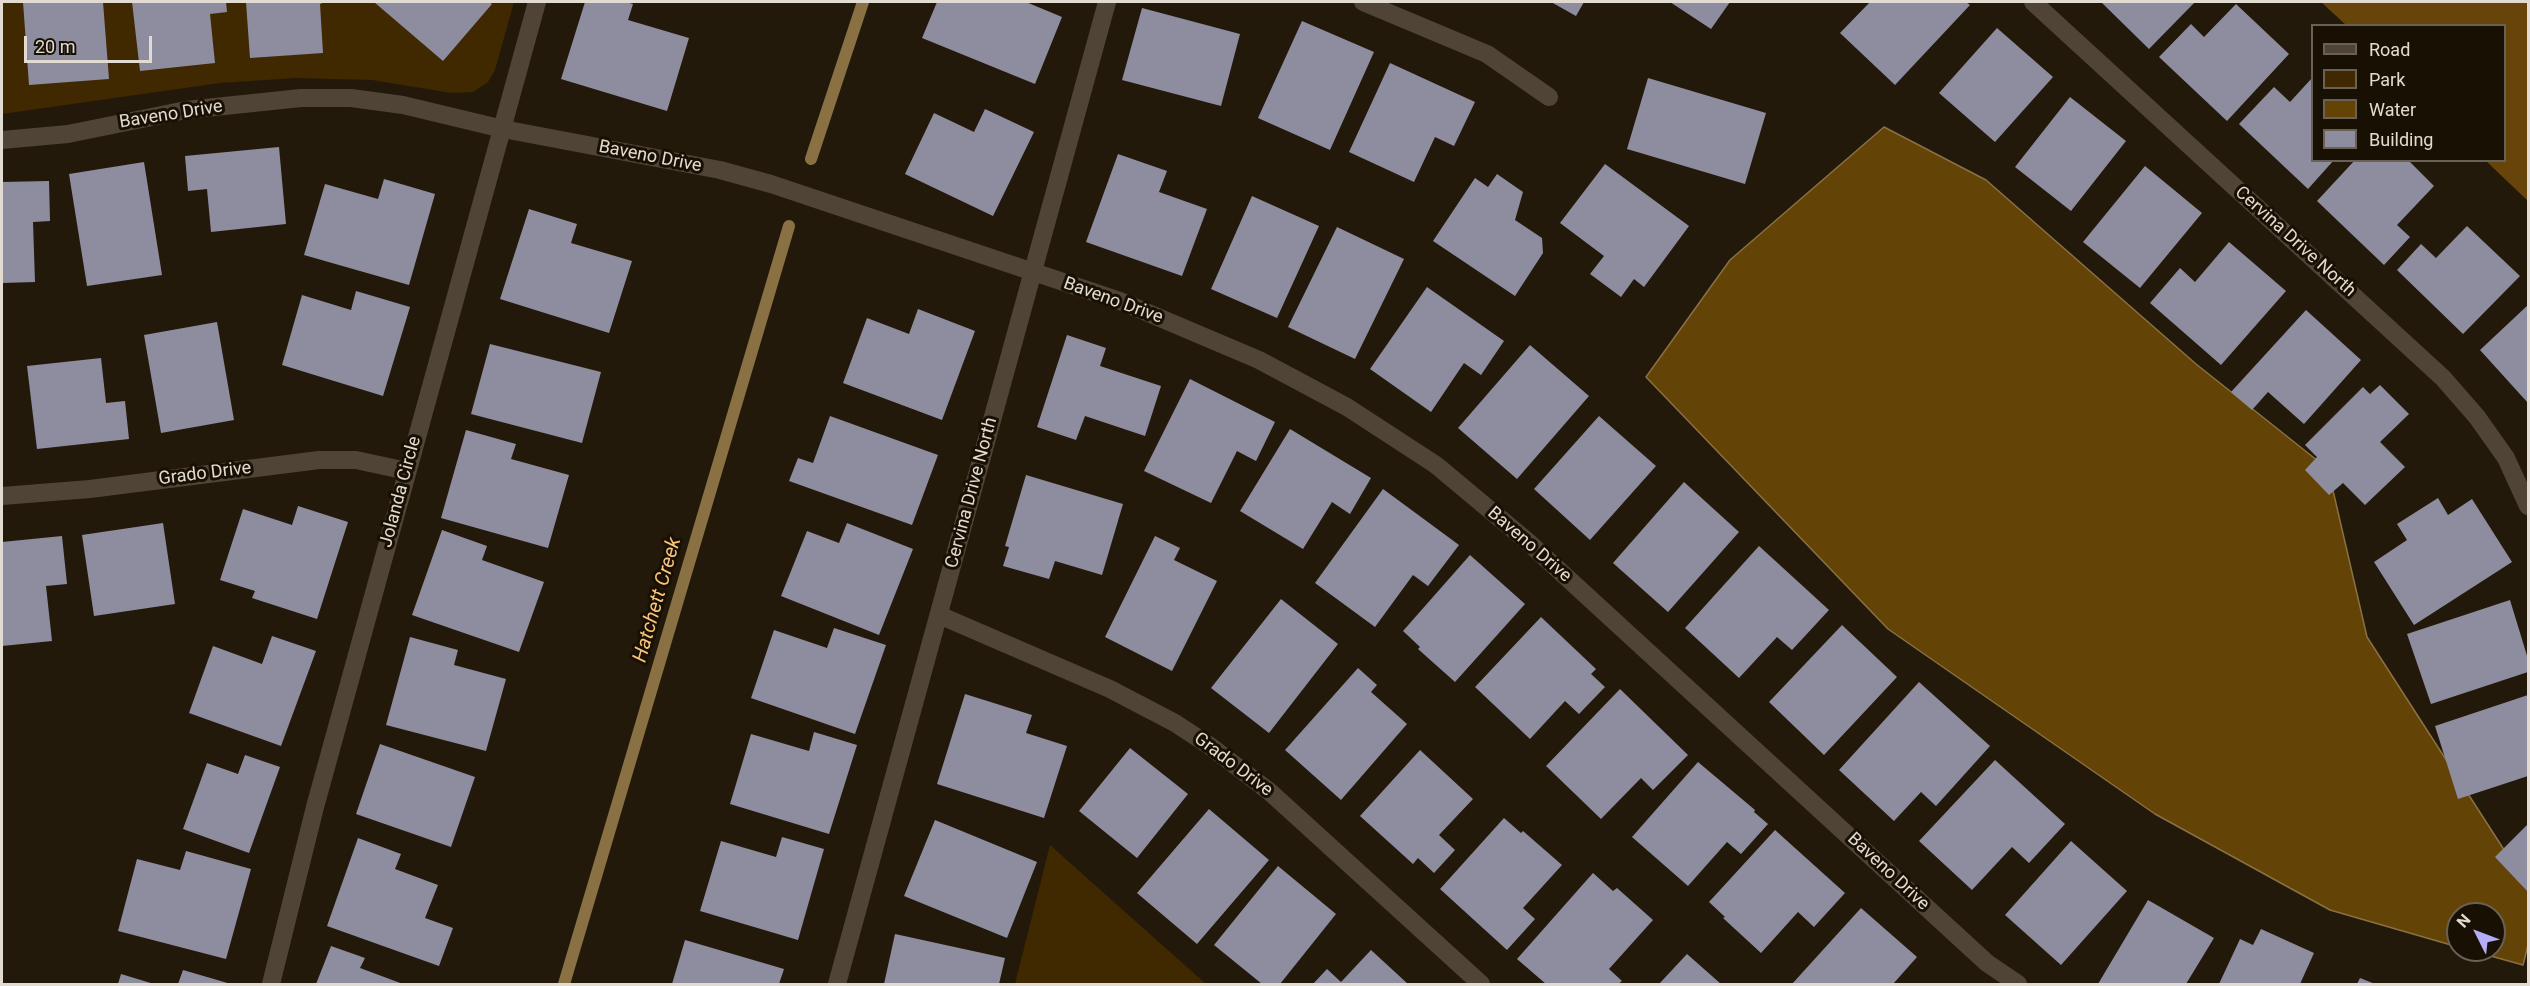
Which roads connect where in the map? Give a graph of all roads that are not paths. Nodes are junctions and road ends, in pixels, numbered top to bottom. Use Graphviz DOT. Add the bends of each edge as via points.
graph roads {
  1 [pos="537,2"];
  2 [pos="1107,2"];
  3 [pos="1363,2"];
  4 [pos="2032,2"];
  5 [pos="1549,97"];
  6 [pos="503,129"];
  7 [pos="2,140"];
  8 [pos="1031,272"];
  9 [pos="407,471"];
  10 [pos="2,496"];
  11 [pos="2529,506"];
  12 [pos="939,615"];
  13 [pos="271,984"];
  14 [pos="837,984"];
  15 [pos="1481,984"];
  16 [pos="2018,984"];
  1 -- 6 [label="street, Jolanda Circle"];
  2 -- 8 [label="street, Cervina Drive North"];
  3 -- 5 [label="street" via="1487,54"];
  4 -- 11 [label="street, Cervina Drive North" via="2443,378 2506,458"];
  6 -- 7 [label="street, Baveno Drive" via="403,105 351,98 301,98 186,110 68,134"];
  6 -- 8 [label="street, Baveno Drive" via="691,164 771,184"];
  6 -- 9 [label="street, Jolanda Circle"];
  8 -- 12 [label="street, Cervina Drive North"];
  8 -- 16 [label="street, Baveno Drive" via="1120,301 1259,360 1347,407 1436,465 1527,541 1987,963"];
  9 -- 10 [label="street, Grado Drive" via="356,460 319,460"];
  9 -- 13 [label="street, Jolanda Circle"];
  12 -- 14 [label="street, Cervina Drive North"];
  12 -- 15 [label="street, Grado Drive" via="1110,689 1210,746 1270,792"];
}
